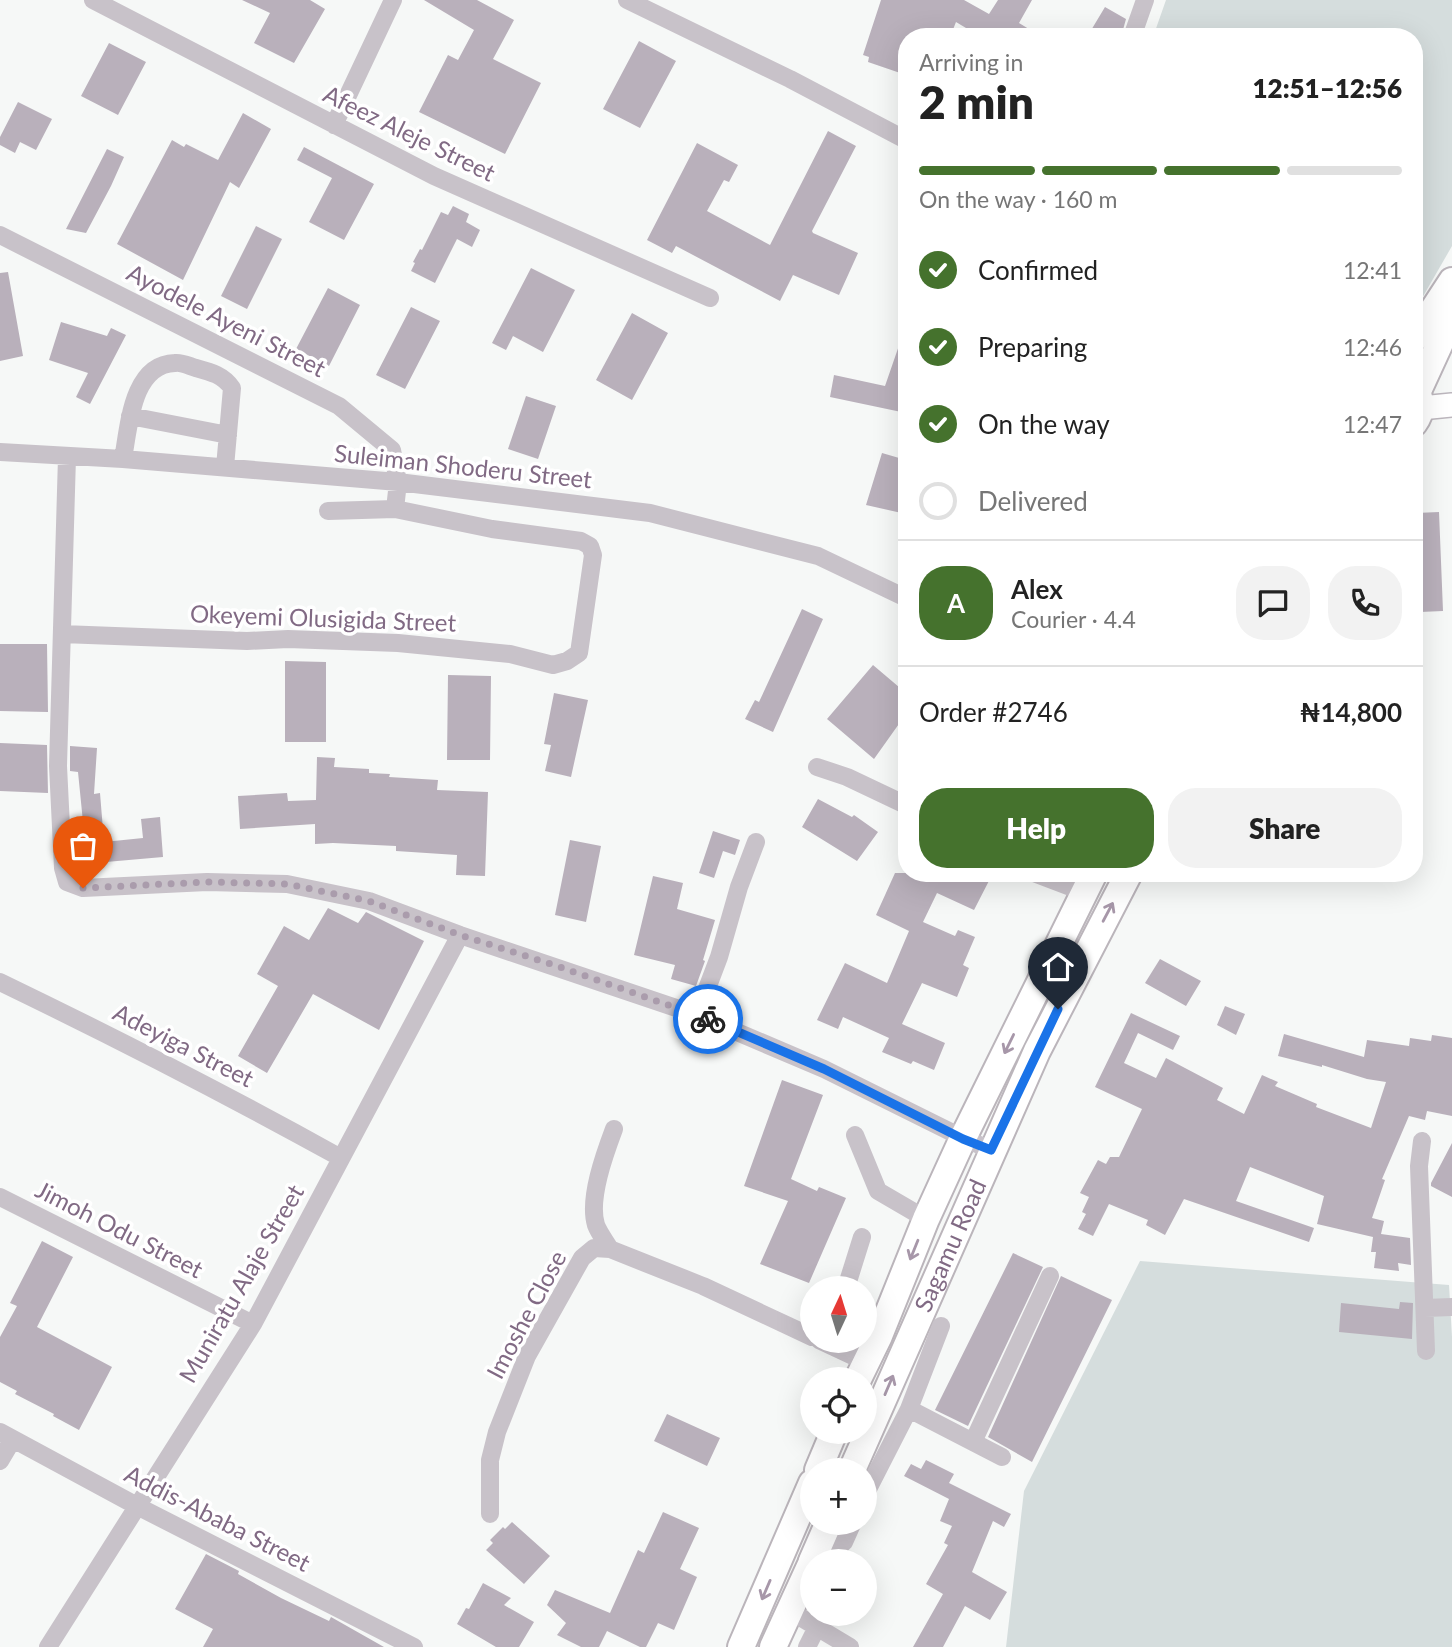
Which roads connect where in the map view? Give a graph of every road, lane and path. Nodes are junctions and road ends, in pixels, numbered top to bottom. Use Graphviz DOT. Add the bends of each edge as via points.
graph roads {
  1 [pos="93,0"];
  2 [pos="393,0"];
  3 [pos="627,0"];
  4 [pos="1138,2"];
  5 [pos="1134,28"];
  6 [pos="334,125"];
  7 [pos="898,136"];
  8 [pos="0,235"];
  9 [pos="1452,281"];
  10 [pos="709,298"];
  11 [pos="1452,317"];
  12 [pos="1423,325"];
  13 [pos="222,346"];
  14 [pos="210,372"];
  15 [pos="1423,386"];
  16 [pos="1423,403"];
  17 [pos="1452,405"];
  18 [pos="130,416"];
  19 [pos="228,435"];
  20 [pos="0,452"];
  21 [pos="67,457"];
  22 [pos="123,458"];
  23 [pos="225,467"];
  24 [pos="398,482"];
  25 [pos="395,509"];
  26 [pos="328,510"];
  27 [pos="898,594"];
  28 [pos="62,634"];
  29 [pos="817,767"];
  30 [pos="898,801"];
  31 [pos="756,842"];
  32 [pos="1124,882"];
  33 [pos="1089,883"];
  34 [pos="460,935"];
  35 [pos="0,982"];
  36 [pos="697,1014"];
  37 [pos="614,1129"];
  38 [pos="855,1135"];
  39 [pos="963,1139"];
  40 [pos="1422,1140"];
  41 [pos="991,1150"];
  42 [pos="341,1158"];
  43 [pos="0,1197"];
  44 [pos="926,1219"];
  45 [pos="862,1237"];
  46 [pos="610,1249"];
  47 [pos="850,1276"];
  48 [pos="1050,1276"];
  49 [pos="1452,1307"];
  50 [pos="1425,1308"];
  51 [pos="877,1321"];
  52 [pos="253,1324"];
  53 [pos="942,1326"];
  54 [pos="800,1331"];
  55 [pos="1426,1351"];
  56 [pos="838,1353"];
  57 [pos="858,1367"];
  58 [pos="909,1409"];
  59 [pos="6,1435"];
  60 [pos="973,1442"];
  61 [pos="1002,1457"];
  62 [pos="857,1458"];
  63 [pos="0,1461"];
  64 [pos="877,1472"];
  65 [pos="137,1506"];
  66 [pos="800,1511"];
  67 [pos="490,1514"];
  68 [pos="847,1535"];
  69 [pos="837,1549"];
  70 [pos="782,1552"];
  71 [pos="800,1556"];
  72 [pos="800,1588"];
  73 [pos="790,1611"];
  74 [pos="817,1627"];
  75 [pos="48,1647"];
  76 [pos="414,1647"];
  77 [pos="741,1647"];
  78 [pos="772,1647"];
  79 [pos="807,1647"];
  80 [pos="850,1647"];
  1 -- 6 [label="street, Afeez Aleje Street"];
  2 -- 6 [label="street"];
  3 -- 7 [label="street"];
  4 -- 5 [label="street"];
  6 -- 10 [label="street, Afeez Aleje Street" via="443,181"];
  8 -- 13 [label="street, Ayodele Ayeni Street"];
  9 -- 12 [label="highway"];
  11 -- 15 [label="highway"];
  13 -- 14 [label="street"];
  13 -- 24 [label="street, Ayodele Ayeni Street" via="339,406 392,450"];
  14 -- 18 [label="street" via="177,362 151,370"];
  14 -- 19 [label="street" via="225,378 232,388"];
  16 -- 17 [label="main road"];
  18 -- 19 [label="street"];
  18 -- 22 [label="street"];
  19 -- 23 [label="street"];
  20 -- 21 [label="street, Suleiman Shoderu Street"];
  21 -- 22 [label="street, Suleiman Shoderu Street"];
  21 -- 28 [label="street"];
  22 -- 23 [label="street, Suleiman Shoderu Street"];
  23 -- 24 [label="street, Suleiman Shoderu Street"];
  24 -- 25 [label="street, Ayodele Ayeni Street"];
  24 -- 27 [label="street, Suleiman Shoderu Street" via="650,513 818,555"];
  25 -- 26 [label="street"];
  25 -- 28 [label="street, Okeyemi Olusigida Street" via="590,546 593,555 579,653 567,662 553,664 510,654 398,643"];
  28 -- 34 [label="street" via="58,766 67,882 83,888 207,882 287,884 369,901"];
  29 -- 30 [label="street"];
  31 -- 36 [label="street"];
  41 -- 32 [label="highway, Sagamu Road, one-way"];
  33 -- 39 [label="highway, Sagamu Road, one-way"];
  34 -- 36 [label="street"];
  34 -- 42 [label="street, Muniratu Alaje Street"];
  35 -- 42 [label="street, Adeyiga Street"];
  36 -- 39 [label="street" via="824,1069"];
  37 -- 46 [label="street" via="595,1202 596,1225"];
  38 -- 44 [label="street" via="878,1191"];
  39 -- 41 [label="street"];
  39 -- 44 [label="highway, Sagamu Road"];
  40 -- 50 [label="street"];
  62 -- 41 [label="highway, Sagamu Road, one-way"];
  42 -- 52 [label="street, Muniratu Alaje Street"];
  43 -- 52 [label="street, Jimoh Odu Street"];
  44 -- 51 [label="highway, Sagamu Road, one-way"];
  45 -- 47 [label="street"];
  46 -- 54 [label="street"];
  46 -- 67 [label="street, Imoshe Close" via="594,1248 582,1258 527,1356 490,1461"];
  48 -- 60 [label="street"];
  49 -- 50 [label="street"];
  50 -- 55 [label="street"];
  52 -- 65 [label="street, Muniratu Alaje Street"];
  53 -- 58 [label="street"];
  56 -- 57 [label="street"];
  58 -- 60 [label="street"];
  58 -- 64 [label="street"];
  59 -- 63 [label="street"];
  59 -- 65 [label="street, Addis-Ababa Street"];
  60 -- 61 [label="street"];
  65 -- 75 [label="street, Muniratu Alaje Street"];
  65 -- 76 [label="street, Addis-Ababa Street"];
  66 -- 70 [label="highway"];
  68 -- 69 [label="street"];
  70 -- 71 [label="highway"];
  70 -- 77 [label="highway, one-way"];
  72 -- 73 [label="highway"];
  73 -- 74 [label="street"];
  73 -- 78 [label="highway"];
  74 -- 79 [label="street"];
  74 -- 80 [label="street"];
}
